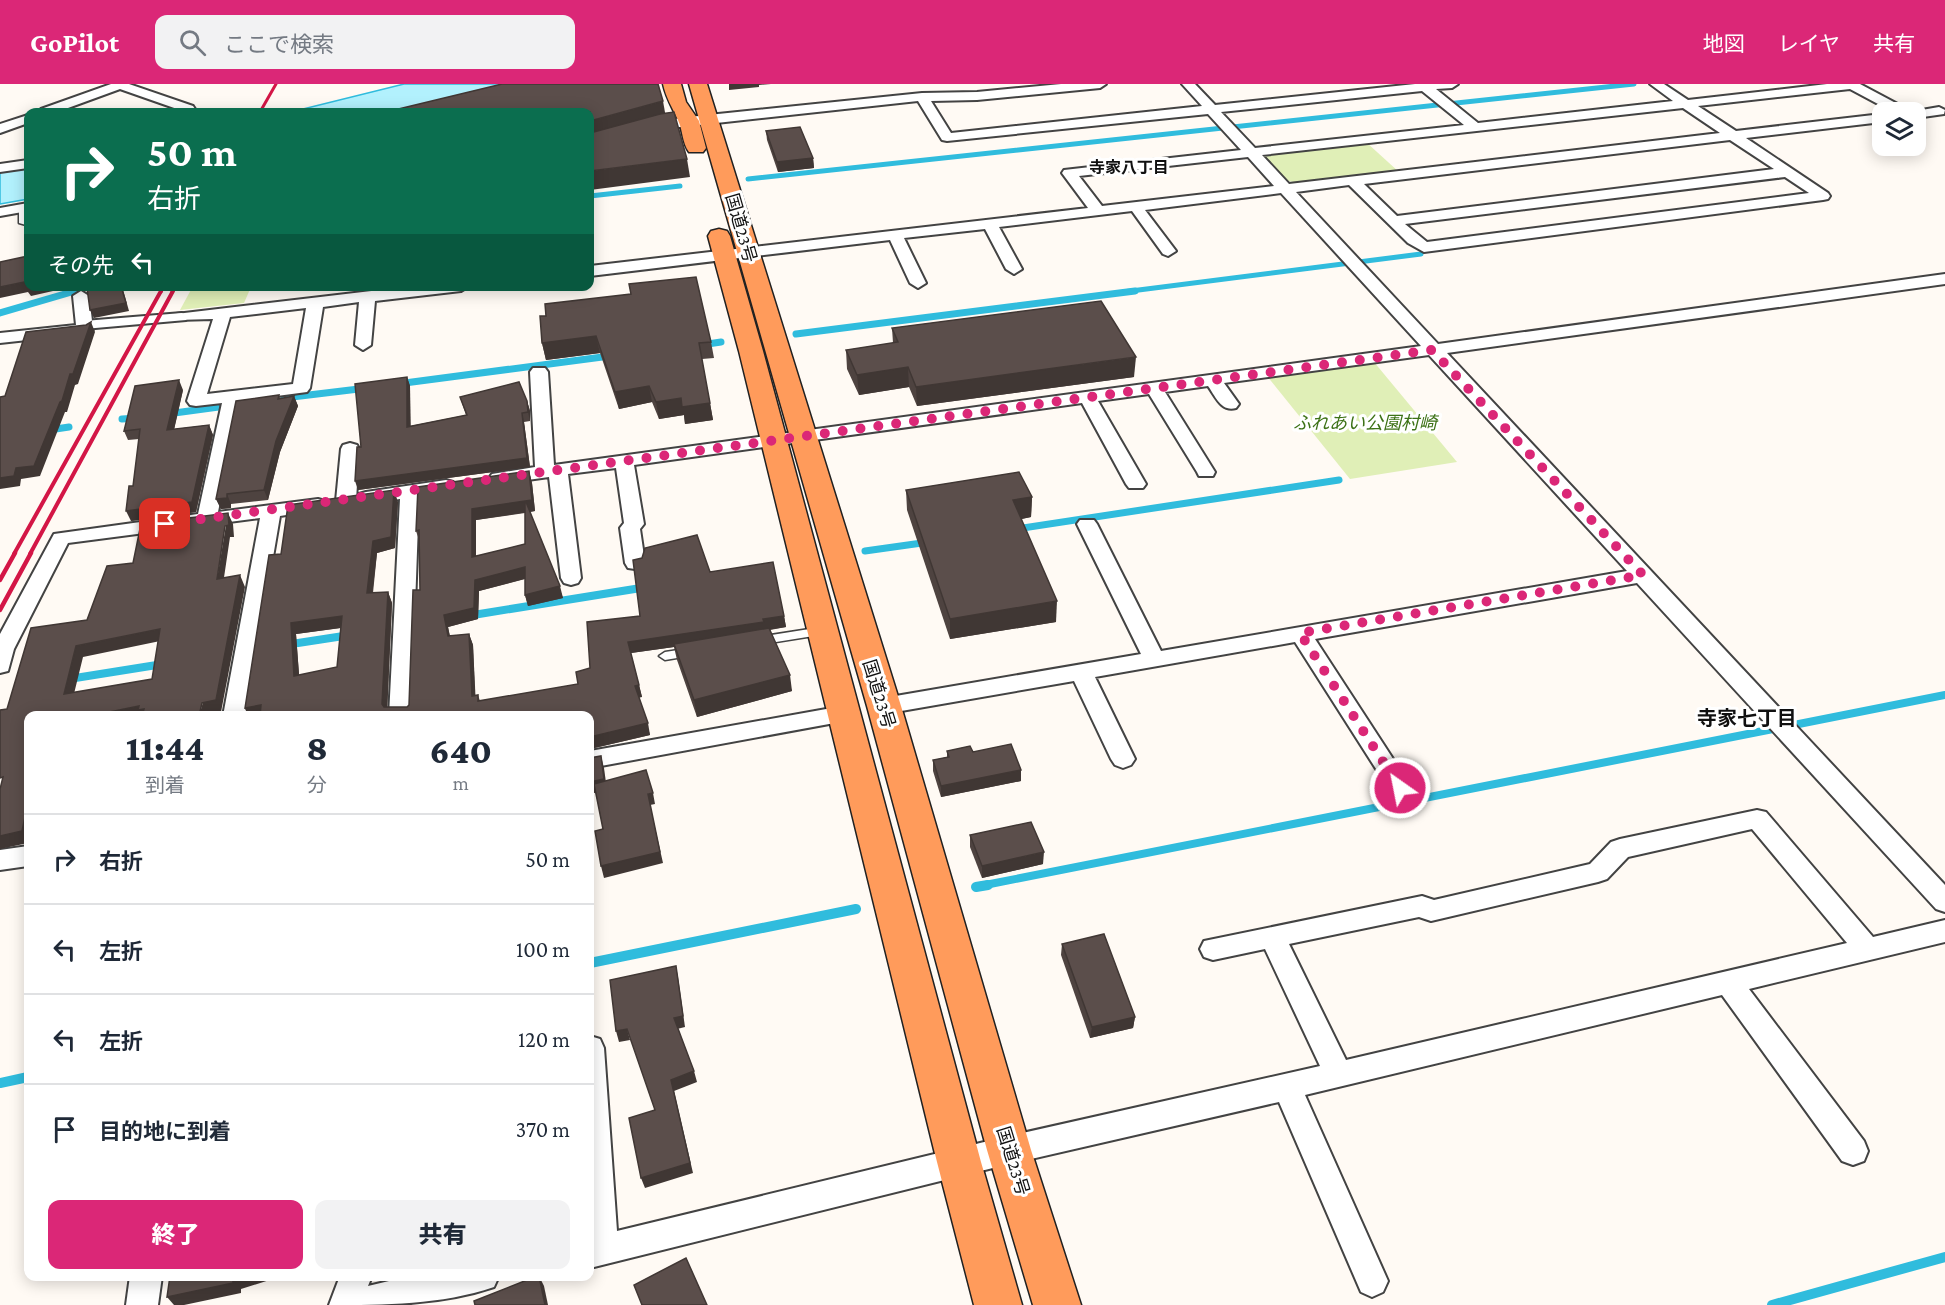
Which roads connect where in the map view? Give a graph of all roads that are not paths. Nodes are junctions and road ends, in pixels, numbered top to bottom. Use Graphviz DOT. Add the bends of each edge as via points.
graph roads {
  1 [pos="78,84"];
  2 [pos="672,84"];
  3 [pos="698,84"];
  4 [pos="954,84"];
  5 [pos="1100,84"];
  6 [pos="1188,84"];
  7 [pos="1452,84"];
  8 [pos="1656,84"];
  9 [pos="122,85"];
  10 [pos="1423,85"];
  11 [pos="101,93"];
  12 [pos="962,96"];
  13 [pos="922,97"];
  14 [pos="1883,102"];
  15 [pos="1684,104"];
  16 [pos="58,108"];
  17 [pos="185,108"];
  18 [pos="1211,109"];
  19 [pos="1939,111"];
  20 [pos="1926,113"];
  21 [pos="0,117"];
  22 [pos="1872,119"];
  23 [pos="24,120"];
  24 [pos="699,120"];
  25 [pos="15,123"];
  26 [pos="1475,127"];
  27 [pos="0,129"];
  28 [pos="1732,135"];
  29 [pos="594,144"];
  30 [pos="1251,152"];
  31 [pos="24,165"];
  32 [pos="0,168"];
  33 [pos="1787,172"];
  34 [pos="1353,181"];
  35 [pos="1286,189"];
  36 [pos="1136,207"];
  37 [pos="1098,211"];
  38 [pos="0,212"];
  39 [pos="24,212"];
  40 [pos="1394,221"];
  41 [pos="990,225"];
  42 [pos="895,235"];
  43 [pos="1168,251"];
  44 [pos="735,253"];
  45 [pos="1014,269"];
  46 [pos="594,271"];
  47 [pos="1945,279"];
  48 [pos="918,283"];
  49 [pos="300,291"];
  50 [pos="404,291"];
  51 [pos="370,294"];
  52 [pos="81,296"];
  53 [pos="315,304"];
  54 [pos="297,306"];
  55 [pos="223,313"];
  56 [pos="182,317"];
  57 [pos="84,325"];
  58 [pos="0,338"];
  59 [pos="363,345"];
  60 [pos="1432,350"];
  61 [pos="539,372"];
  62 [pos="1213,381"];
  63 [pos="1155,389"];
  64 [pos="231,397"];
  65 [pos="1088,397"];
  66 [pos="1230,404"];
  67 [pos="788,438"];
  68 [pos="350,449"];
  69 [pos="624,460"];
  70 [pos="551,471"];
  71 [pos="1206,472"];
  72 [pos="1136,483"];
  73 [pos="410,491"];
  74 [pos="346,501"];
  75 [pos="271,511"];
  76 [pos="207,519"];
  77 [pos="1087,524"];
  78 [pos="635,564"];
  79 [pos="1643,575"];
  80 [pos="571,578"];
  81 [pos="822,631"];
  82 [pos="1300,633"];
  83 [pos="744,644"];
  84 [pos="699,651"];
  85 [pos="665,656"];
  86 [pos="1154,658"];
  87 [pos="0,666"];
  88 [pos="1081,672"];
  89 [pos="884,706"];
  90 [pos="235,711"];
  91 [pos="400,711"];
  92 [pos="843,714"];
  93 [pos="594,759"];
  94 [pos="1123,759"];
  95 [pos="1400,788"];
  96 [pos="24,857"];
  97 [pos="0,860"];
  98 [pos="1945,902"];
  99 [pos="1945,931"];
  100 [pos="1272,937"];
  101 [pos="1213,950"];
  102 [pos="1868,950"];
  103 [pos="1728,982"];
  104 [pos="1338,1074"];
  105 [pos="1287,1087"];
  106 [pos="1009,1150"];
  107 [pos="1853,1151"];
  108 [pos="958,1162"];
  109 [pos="594,1184"];
  110 [pos="596,1252"];
  111 [pos="146,1281"];
  112 [pos="456,1281"];
  113 [pos="1372,1281"];
  114 [pos="358,1299"];
  115 [pos="142,1305"];
  116 [pos="998,1305"];
  117 [pos="1057,1305"];
  1 -- 11 [label="street"];
  2 -- 24 [label="highway, 国道23号" via="677,102"];
  3 -- 24 [label="highway, 国道23号"];
  4 -- 12 [label="street"];
  5 -- 12 [label="street"];
  6 -- 18 [label="street"];
  7 -- 10 [label="street"];
  8 -- 15 [label="street"];
  9 -- 11 [label="street"];
  9 -- 17 [label="street"];
  10 -- 18 [label="street"];
  10 -- 26 [label="street"];
  11 -- 16 [label="street"];
  12 -- 13 [label="street"];
  13 -- 18 [label="street" via="947,137"];
  13 -- 24 [label="street"];
  14 -- 15 [label="street" via="1852,85"];
  15 -- 26 [label="street"];
  15 -- 28 [label="street"];
  18 -- 30 [label="street"];
  19 -- 20 [label="street"];
  21 -- 25 [label="street"];
  22 -- 28 [label="street"];
  23 -- 25 [label="street"];
  24 -- 29 [label="street" via="661,125"];
  24 -- 44 [label="highway, 国道23号"];
  25 -- 27 [label="street"];
  26 -- 30 [label="street"];
  28 -- 33 [label="street"];
  28 -- 34 [label="street"];
  30 -- 35 [label="street"];
  30 -- 37 [label="street" via="1069,173"];
  31 -- 32 [label="street"];
  33 -- 40 [label="street"];
  33 -- 40 [label="street" via="1823,196 1424,247"];
  34 -- 35 [label="street"];
  34 -- 40 [label="street"];
  35 -- 36 [label="street"];
  35 -- 60 [label="street"];
  36 -- 37 [label="street"];
  36 -- 43 [label="street"];
  37 -- 41 [label="street"];
  38 -- 39 [label="street"];
  41 -- 42 [label="street"];
  41 -- 45 [label="street"];
  42 -- 44 [label="street"];
  42 -- 48 [label="street"];
  44 -- 46 [label="street"];
  44 -- 67 [label="highway, 国道23号"];
  47 -- 60 [label="street"];
  49 -- 54 [label="street"];
  50 -- 51 [label="street"];
  51 -- 53 [label="street"];
  51 -- 59 [label="street"];
  52 -- 57 [label="street"];
  53 -- 54 [label="street"];
  53 -- 64 [label="street" via="301,388"];
  54 -- 55 [label="street"];
  55 -- 56 [label="street"];
  55 -- 64 [label="street" via="196,401"];
  56 -- 57 [label="street"];
  57 -- 58 [label="street" via="85,329"];
  60 -- 62 [label="street"];
  60 -- 79 [label="street"];
  61 -- 70 [label="street"];
  62 -- 63 [label="street"];
  62 -- 66 [label="street"];
  63 -- 65 [label="street"];
  63 -- 71 [label="street"];
  64 -- 76 [label="street"];
  65 -- 67 [label="street"];
  65 -- 72 [label="street"];
  67 -- 69 [label="street"];
  67 -- 81 [label="highway, 国道23号"];
  67 -- 89 [label="highway, 国道23号"];
  68 -- 74 [label="street"];
  69 -- 70 [label="street"];
  69 -- 78 [label="street" via="634,524 630,528"];
  70 -- 73 [label="street"];
  70 -- 80 [label="street"];
  73 -- 74 [label="street"];
  73 -- 91 [label="street"];
  74 -- 75 [label="street"];
  75 -- 76 [label="street"];
  75 -- 90 [label="street"];
  76 -- 87 [label="street" via="61,538 3,649"];
  77 -- 86 [label="street"];
  79 -- 82 [label="street"];
  79 -- 98 [label="street"];
  81 -- 83 [label="lane"];
  81 -- 92 [label="highway, 国道23号"];
  82 -- 86 [label="street"];
  82 -- 95 [label="street"];
  84 -- 85 [label="lane"];
  86 -- 88 [label="street"];
  88 -- 89 [label="street"];
  88 -- 94 [label="street"];
  89 -- 106 [label="highway, 国道23号"];
  92 -- 93 [label="street"];
  92 -- 108 [label="highway, 国道23号"];
  96 -- 97 [label="street"];
  99 -- 102 [label="street"];
  100 -- 101 [label="street"];
  100 -- 102 [label="street" via="1422,906 1431,911 1598,872 1620,849 1757,819"];
  100 -- 104 [label="street"];
  102 -- 103 [label="street"];
  103 -- 104 [label="street"];
  103 -- 107 [label="street"];
  104 -- 105 [label="street"];
  105 -- 106 [label="street"];
  105 -- 113 [label="street"];
  106 -- 108 [label="street"];
  106 -- 117 [label="highway, 国道23号"];
  108 -- 110 [label="street"];
  108 -- 116 [label="highway, 国道23号"];
  109 -- 110 [label="street"];
  111 -- 115 [label="street"];
  112 -- 114 [label="street"];
}
